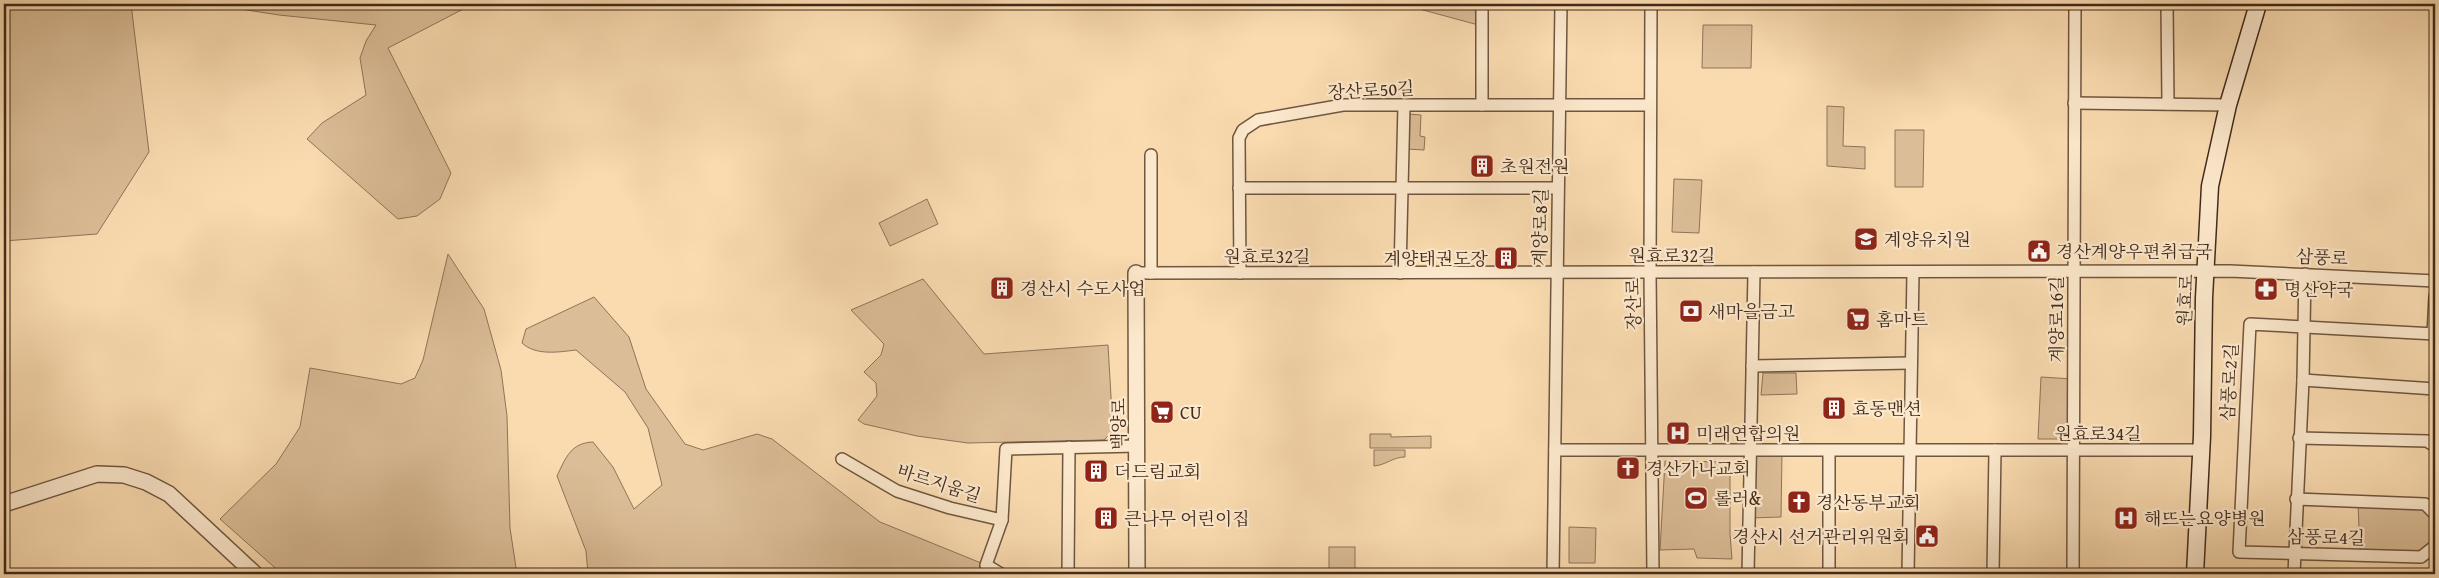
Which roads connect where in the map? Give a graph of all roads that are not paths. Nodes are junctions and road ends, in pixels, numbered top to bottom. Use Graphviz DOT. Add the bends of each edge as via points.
graph roads {
  1 [pos="1482,4"];
  2 [pos="1561,4"];
  3 [pos="1651,4"];
  4 [pos="2074,4"];
  5 [pos="2166,4"];
  6 [pos="2258,4"];
  7 [pos="2074,103"];
  8 [pos="1482,104"];
  9 [pos="2168,104"];
  10 [pos="1404,105"];
  11 [pos="1559,105"];
  12 [pos="1649,105"];
  13 [pos="2228,105"];
  14 [pos="1152,155"];
  15 [pos="1239,188"];
  16 [pos="1401,188"];
  17 [pos="1558,188"];
  18 [pos="1557,272"];
  19 [pos="1650,272"];
  20 [pos="1754,272"];
  21 [pos="1913,272"];
  22 [pos="2074,272"];
  23 [pos="2207,272"];
  24 [pos="1144,273"];
  25 [pos="1240,273"];
  26 [pos="1400,273"];
  27 [pos="2305,274"];
  28 [pos="2435,281"];
  29 [pos="2435,296"];
  30 [pos="2304,326"];
  31 [pos="2434,334"];
  32 [pos="1912,364"];
  33 [pos="1752,366"];
  34 [pos="2303,380"];
  35 [pos="2434,388"];
  36 [pos="2244,435"];
  37 [pos="2299,438"];
  38 [pos="2434,445"];
  39 [pos="1137,446"];
  40 [pos="1069,447"];
  41 [pos="1555,450"];
  42 [pos="1653,450"];
  43 [pos="1830,450"];
  44 [pos="1910,450"];
  45 [pos="1995,450"];
  46 [pos="2073,450"];
  47 [pos="2202,450"];
  48 [pos="1750,451"];
  49 [pos="842,459"];
  50 [pos="2296,498"];
  51 [pos="4,504"];
  52 [pos="2435,514"];
  53 [pos="1002,520"];
  54 [pos="2435,546"];
  55 [pos="2295,553"];
  56 [pos="256,574"];
  57 [pos="1001,574"];
  58 [pos="1068,574"];
  59 [pos="1137,574"];
  60 [pos="1553,574"];
  61 [pos="1653,574"];
  62 [pos="1748,574"];
  63 [pos="1829,574"];
  64 [pos="1908,574"];
  65 [pos="1993,574"];
  66 [pos="2073,574"];
  67 [pos="2195,574"];
  68 [pos="2294,574"];
  1 -- 8 [label="street"];
  2 -- 11 [label="street, 계양로8길"];
  3 -- 12 [label="street, 장산로"];
  4 -- 7 [label="street, 계양로16길"];
  5 -- 9 [label="street"];
  6 -- 13 [label="main road, 원효로"];
  7 -- 9 [label="street"];
  7 -- 22 [label="street, 계양로16길"];
  8 -- 10 [label="street, 장산로50길"];
  8 -- 11 [label="street, 장산로50길"];
  9 -- 13 [label="street"];
  10 -- 15 [label="street, 장산로50길" via="1343,105 1249,124 1239,138"];
  10 -- 16 [label="street"];
  11 -- 12 [label="street, 장산로50길"];
  11 -- 17 [label="street, 계양로8길"];
  12 -- 19 [label="street, 장산로"];
  13 -- 23 [label="main road, 원효로" via="2210,186"];
  14 -- 24 [label="street, 백양로"];
  15 -- 16 [label="street"];
  15 -- 25 [label="street, 장산로50길"];
  16 -- 17 [label="street"];
  16 -- 26 [label="street"];
  17 -- 18 [label="street, 계양로8길"];
  18 -- 19 [label="street, 원효로32길"];
  18 -- 26 [label="street, 원효로32길"];
  18 -- 41 [label="street, 계양로8길"];
  19 -- 20 [label="street, 원효로32길"];
  19 -- 42 [label="street, 장산로"];
  20 -- 21 [label="street, 원효로32길"];
  20 -- 33 [label="street"];
  21 -- 22 [label="street, 원효로32길"];
  21 -- 32 [label="street"];
  22 -- 23 [label="street, 원효로32길"];
  22 -- 46 [label="street, 계양로16길"];
  23 -- 27 [label="street, 삼풍로"];
  23 -- 47 [label="main road, 원효로"];
  24 -- 25 [label="street, 원효로32길"];
  24 -- 39 [label="street, 백양로"];
  25 -- 26 [label="street, 원효로32길"];
  27 -- 28 [label="street, 삼풍로"];
  27 -- 30 [label="street"];
  29 -- 31 [label="street"];
  30 -- 31 [label="street, 삼풍로2길"];
  30 -- 34 [label="street"];
  30 -- 36 [label="street, 삼풍로2길" via="2250,324"];
  32 -- 33 [label="street"];
  32 -- 44 [label="street"];
  33 -- 48 [label="street"];
  34 -- 35 [label="street"];
  34 -- 37 [label="street"];
  36 -- 55 [label="street, 삼풍로4길" via="2239,552"];
  37 -- 38 [label="street" via="2428,441"];
  37 -- 50 [label="street"];
  39 -- 40 [label="street"];
  39 -- 59 [label="street, 백양로"];
  40 -- 53 [label="street" via="1006,449"];
  40 -- 58 [label="street"];
  41 -- 42 [label="street"];
  41 -- 60 [label="street, 계양로8길"];
  42 -- 48 [label="street, 원효로34길"];
  42 -- 61 [label="street, 장산로"];
  43 -- 44 [label="street, 원효로34길"];
  43 -- 48 [label="street, 원효로34길"];
  43 -- 63 [label="street"];
  44 -- 45 [label="street, 원효로34길"];
  44 -- 64 [label="street"];
  45 -- 46 [label="street, 원효로34길"];
  45 -- 65 [label="street"];
  46 -- 47 [label="street, 원효로34길"];
  46 -- 66 [label="street, 계양로16길"];
  47 -- 67 [label="main road, 원효로"];
  48 -- 62 [label="street"];
  49 -- 53 [label="street, 바르지움길" via="897,491"];
  50 -- 52 [label="street" via="2426,504"];
  50 -- 55 [label="street"];
  51 -- 56 [label="street" via="96,474 124,475 169,494"];
  53 -- 57 [label="street" via="986,565"];
  54 -- 55 [label="street, 삼풍로4길" via="2421,557"];
  55 -- 68 [label="street"];
}
